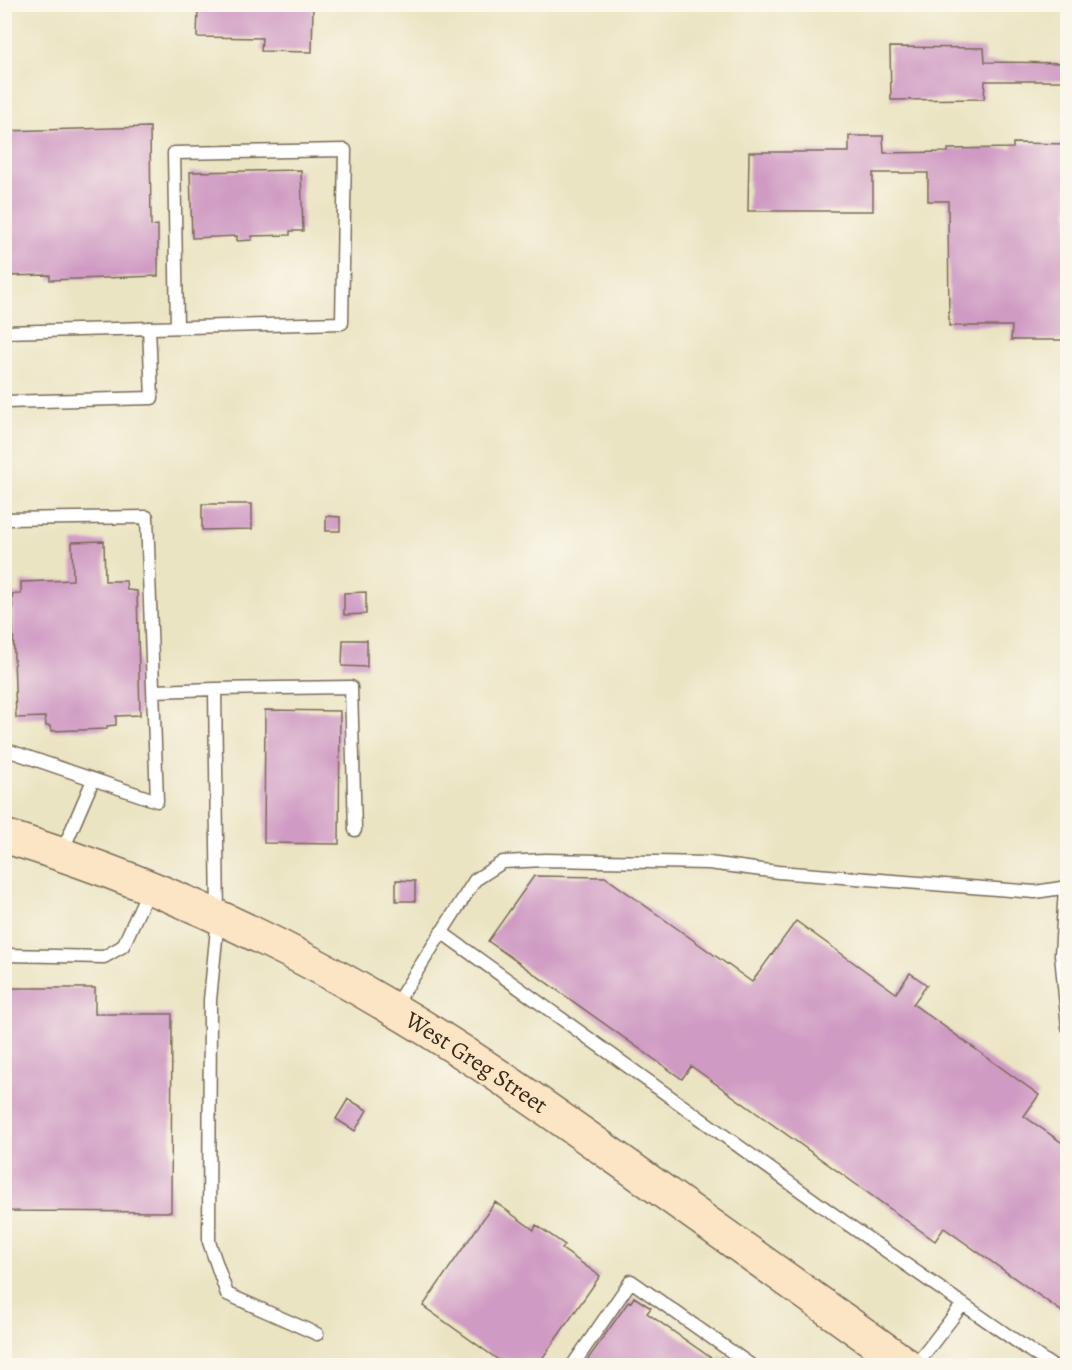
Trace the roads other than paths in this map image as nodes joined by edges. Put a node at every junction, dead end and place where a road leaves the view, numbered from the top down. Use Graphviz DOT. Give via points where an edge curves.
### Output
graph roads {
  1 [pos="177,327"];
  2 [pos="149,328"];
  3 [pos="4,332"];
  4 [pos="4,402"];
  5 [pos="4,519"];
  6 [pos="215,689"];
  7 [pos="154,691"];
  8 [pos="4,749"];
  9 [pos="93,780"];
  10 [pos="355,830"];
  11 [pos="4,836"];
  12 [pos="62,853"];
  13 [pos="150,888"];
  14 [pos="1066,888"];
  15 [pos="218,918"];
  16 [pos="441,932"];
  17 [pos="4,955"];
  18 [pos="393,1008"];
  19 [pos="1068,1027"];
  20 [pos="963,1304"];
  21 [pos="317,1334"];
  22 [pos="572,1365"];
  23 [pos="752,1365"];
  24 [pos="908,1365"];
  25 [pos="915,1365"];
  26 [pos="1052,1365"];
  1 -- 1 [label="lane" via="342,323 345,150 174,153"];
  1 -- 2 [label="lane"];
  2 -- 3 [label="lane"];
  2 -- 4 [label="lane" via="152,398"];
  5 -- 7 [label="lane" via="147,517"];
  6 -- 7 [label="lane"];
  6 -- 10 [label="lane" via="351,687"];
  6 -- 15 [label="lane"];
  7 -- 9 [label="lane" via="157,801"];
  8 -- 9 [label="lane"];
  9 -- 12 [label="lane"];
  11 -- 12 [label="main road, West Greg Street"];
  12 -- 13 [label="main road, West Greg Street"];
  13 -- 15 [label="main road, West Greg Street"];
  13 -- 17 [label="lane" via="123,946 104,957"];
  14 -- 16 [label="lane" via="1035,892 709,863 503,862 475,880"];
  14 -- 19 [label="lane" via="1061,955"];
  15 -- 18 [label="main road, West Greg Street" via="303,958"];
  15 -- 21 [label="lane" via="210,1000 209,1242 227,1294"];
  16 -- 18 [label="lane"];
  16 -- 20 [label="lane"];
  18 -- 24 [label="main road, West Greg Street" via="528,1096"];
  20 -- 25 [label="lane"];
  20 -- 26 [label="lane"];
  22 -- 23 [label="lane" via="631,1281"];
}
